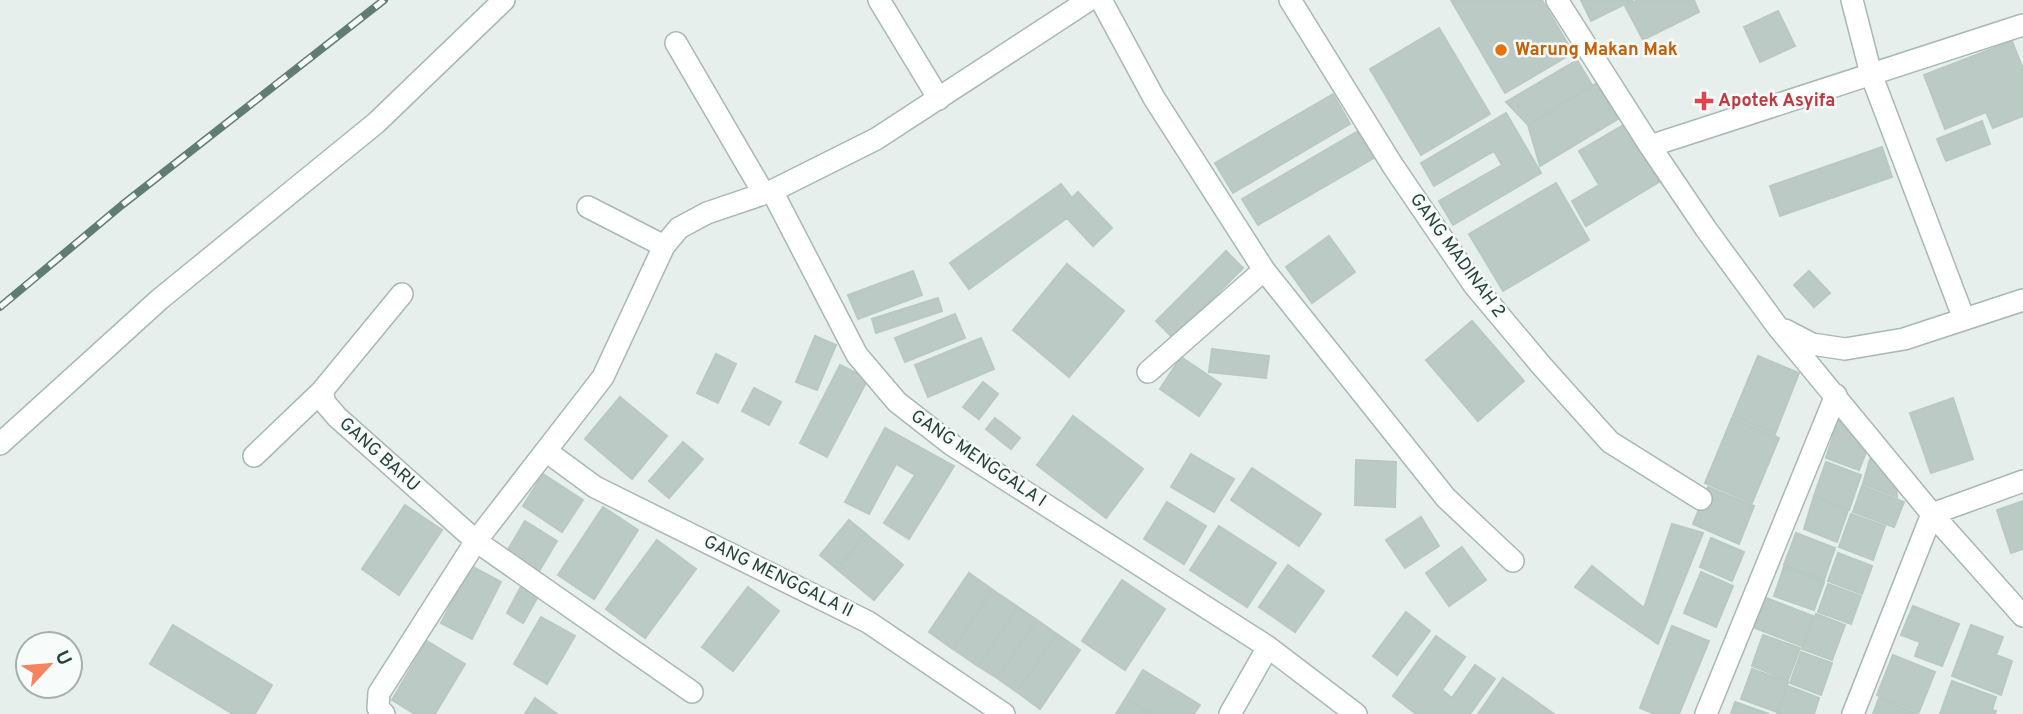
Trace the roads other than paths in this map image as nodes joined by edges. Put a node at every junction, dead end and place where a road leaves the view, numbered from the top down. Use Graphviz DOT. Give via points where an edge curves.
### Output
graph roads {
  1 [pos="504,0"];
  2 [pos="879,0"];
  3 [pos="1089,0"];
  4 [pos="1101,0"];
  5 [pos="1290,0"];
  6 [pos="1557,0"];
  7 [pos="1853,0"];
  8 [pos="2023,25"];
  9 [pos="676,43"];
  10 [pos="1871,74"];
  11 [pos="939,99"];
  12 [pos="1650,146"];
  13 [pos="768,192"];
  14 [pos="588,207"];
  15 [pos="664,246"];
  16 [pos="1264,270"];
  17 [pos="402,294"];
  18 [pos="2023,300"];
  19 [pos="1964,319"];
  20 [pos="1777,326"];
  21 [pos="1148,372"];
  22 [pos="322,391"];
  23 [pos="1836,395"];
  24 [pos="0,444"];
  25 [pos="546,451"];
  26 [pos="254,456"];
  27 [pos="2023,481"];
  28 [pos="1701,499"];
  29 [pos="1932,514"];
  30 [pos="476,541"];
  31 [pos="1513,561"];
  32 [pos="2023,616"];
  33 [pos="1268,647"];
  34 [pos="692,692"];
  35 [pos="384,714"];
  36 [pos="1004,714"];
  37 [pos="1230,714"];
  38 [pos="1356,714"];
  39 [pos="1706,714"];
  40 [pos="1853,714"];
  1 -- 24 [label="street" via="376,123 160,299"];
  2 -- 11 [label="street"];
  3 -- 11 [label="street"];
  4 -- 16 [label="street" via="1154,97"];
  5 -- 28 [label="street, GANG MADINAH 2" via="1393,166 1474,285 1610,442"];
  6 -- 12 [label="street"];
  7 -- 10 [label="street"];
  8 -- 10 [label="street"];
  9 -- 13 [label="street, GANG MENGGALA I"];
  10 -- 12 [label="street"];
  10 -- 19 [label="street"];
  11 -- 13 [label="street" via="876,139"];
  12 -- 20 [label="street"];
  13 -- 15 [label="street" via="707,213 679,228"];
  13 -- 33 [label="street, GANG MENGGALA I" via="857,355 897,402 952,445"];
  14 -- 15 [label="street"];
  15 -- 25 [label="street" via="603,377"];
  16 -- 21 [label="street"];
  16 -- 31 [label="street" via="1446,498"];
  17 -- 22 [label="street"];
  18 -- 19 [label="street"];
  19 -- 20 [label="street" via="1904,339 1845,349 1812,344"];
  20 -- 23 [label="street"];
  22 -- 26 [label="street"];
  22 -- 30 [label="street, GANG BARU" via="337,417"];
  23 -- 29 [label="street"];
  23 -- 39 [label="street"];
  25 -- 30 [label="street"];
  25 -- 36 [label="street, GANG MENGGALA II" via="595,487 868,622"];
  27 -- 29 [label="street"];
  29 -- 32 [label="street"];
  29 -- 40 [label="street"];
  30 -- 34 [label="street, GANG BARU"];
  30 -- 35 [label="street" via="379,693 378,708"];
  33 -- 37 [label="street"];
  33 -- 38 [label="street, GANG MENGGALA I"];
}
